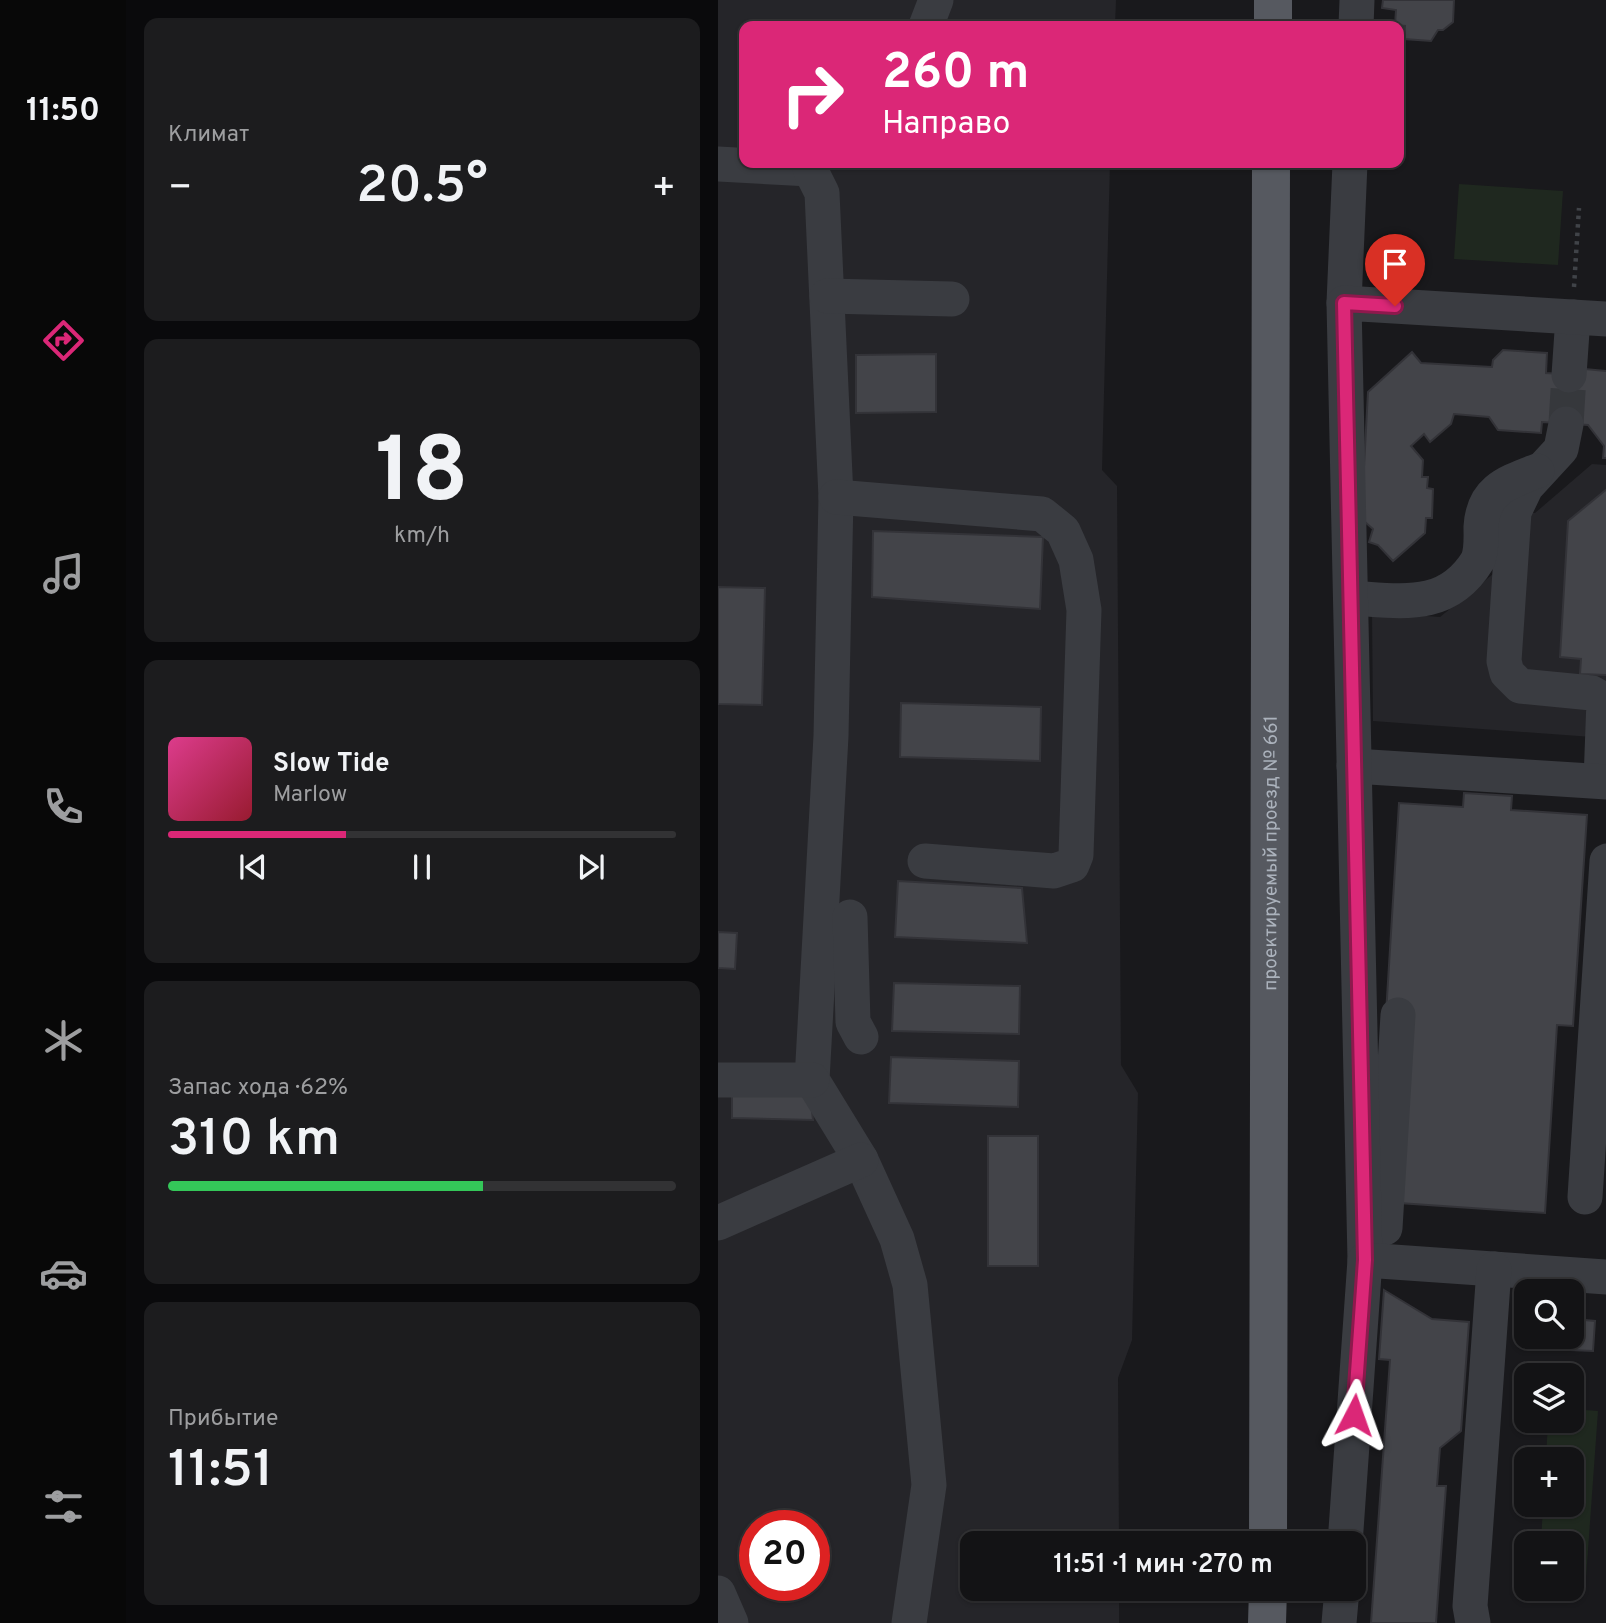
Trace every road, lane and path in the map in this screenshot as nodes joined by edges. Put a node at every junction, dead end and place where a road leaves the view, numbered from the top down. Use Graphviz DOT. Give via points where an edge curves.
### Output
graph roads {
  1 [pos="936,0"];
  2 [pos="1273,0"];
  3 [pos="1357,0"];
  4 [pos="928,21"];
  5 [pos="1273,21"];
  6 [pos="1356,21"];
  7 [pos="718,164"];
  8 [pos="739,164"];
  9 [pos="814,168"];
  10 [pos="1271,168"];
  11 [pos="1350,168"];
  12 [pos="1579,208"];
  13 [pos="827,296"];
  14 [pos="952,299"];
  15 [pos="1344,303"];
  16 [pos="1590,318"];
  17 [pos="1568,374"];
  18 [pos="1566,424"];
  19 [pos="1544,468"];
  20 [pos="836,497"];
  21 [pos="1351,598"];
  22 [pos="1354,766"];
  23 [pos="1604,782"];
  24 [pos="925,860"];
  25 [pos="1606,861"];
  26 [pos="850,917"];
  27 [pos="1398,1015"];
  28 [pos="862,1037"];
  29 [pos="718,1080"];
  30 [pos="812,1080"];
  31 [pos="862,1160"];
  32 [pos="1585,1197"];
  33 [pos="718,1223"];
  34 [pos="1374,1261"];
  35 [pos="1494,1269"];
  36 [pos="1606,1277"];
  37 [pos="1268,1531"];
  38 [pos="1346,1531"];
  39 [pos="718,1593"];
  40 [pos="1268,1601"];
  41 [pos="1341,1601"];
  42 [pos="731,1623"];
  43 [pos="909,1623"];
  44 [pos="1268,1623"];
  45 [pos="1339,1623"];
  46 [pos="1473,1623"];
  1 -- 4 [label="lane"];
  2 -- 5 [label="main road"];
  3 -- 6 [label="lane"];
  7 -- 8 [label="lane"];
  9 -- 13 [label="lane" via="822,193"];
  10 -- 37 [label="main road, проектируемый проезд № 661"];
  11 -- 15 [label="lane"];
  12 -- 16 [label="path"];
  13 -- 14 [label="lane"];
  13 -- 20 [label="lane"];
  15 -- 16 [label="lane"];
  15 -- 21 [label="lane"];
  16 -- 17 [label="lane"];
  18 -- 19 [label="lane" via="1561,449"];
  19 -- 21 [label="lane" via="1492,492 1482,513 1478,560 1443,594 1418,601"];
  19 -- 23 [label="lane" via="1521,493 1514,512 1504,661 1507,673 1520,686 1592,693 1604,701"];
  20 -- 24 [label="lane" via="1042,514 1063,531 1076,561 1084,610 1073,865 1054,871"];
  20 -- 26 [label="lane" via="831,736"];
  21 -- 22 [label="lane"];
  22 -- 23 [label="lane"];
  22 -- 34 [label="lane"];
  25 -- 32 [label="lane"];
  26 -- 28 [label="lane" via="853,1022"];
  26 -- 30 [label="lane"];
  27 -- 34 [label="lane"];
  29 -- 30 [label="lane"];
  30 -- 31 [label="lane"];
  31 -- 33 [label="lane"];
  31 -- 43 [label="lane" via="897,1239 910,1285 929,1485"];
  34 -- 35 [label="lane"];
  34 -- 38 [label="lane"];
  35 -- 36 [label="lane"];
  35 -- 46 [label="lane" via="1470,1606"];
  39 -- 42 [label="lane"];
  40 -- 44 [label="main road"];
  41 -- 45 [label="lane"];
}
